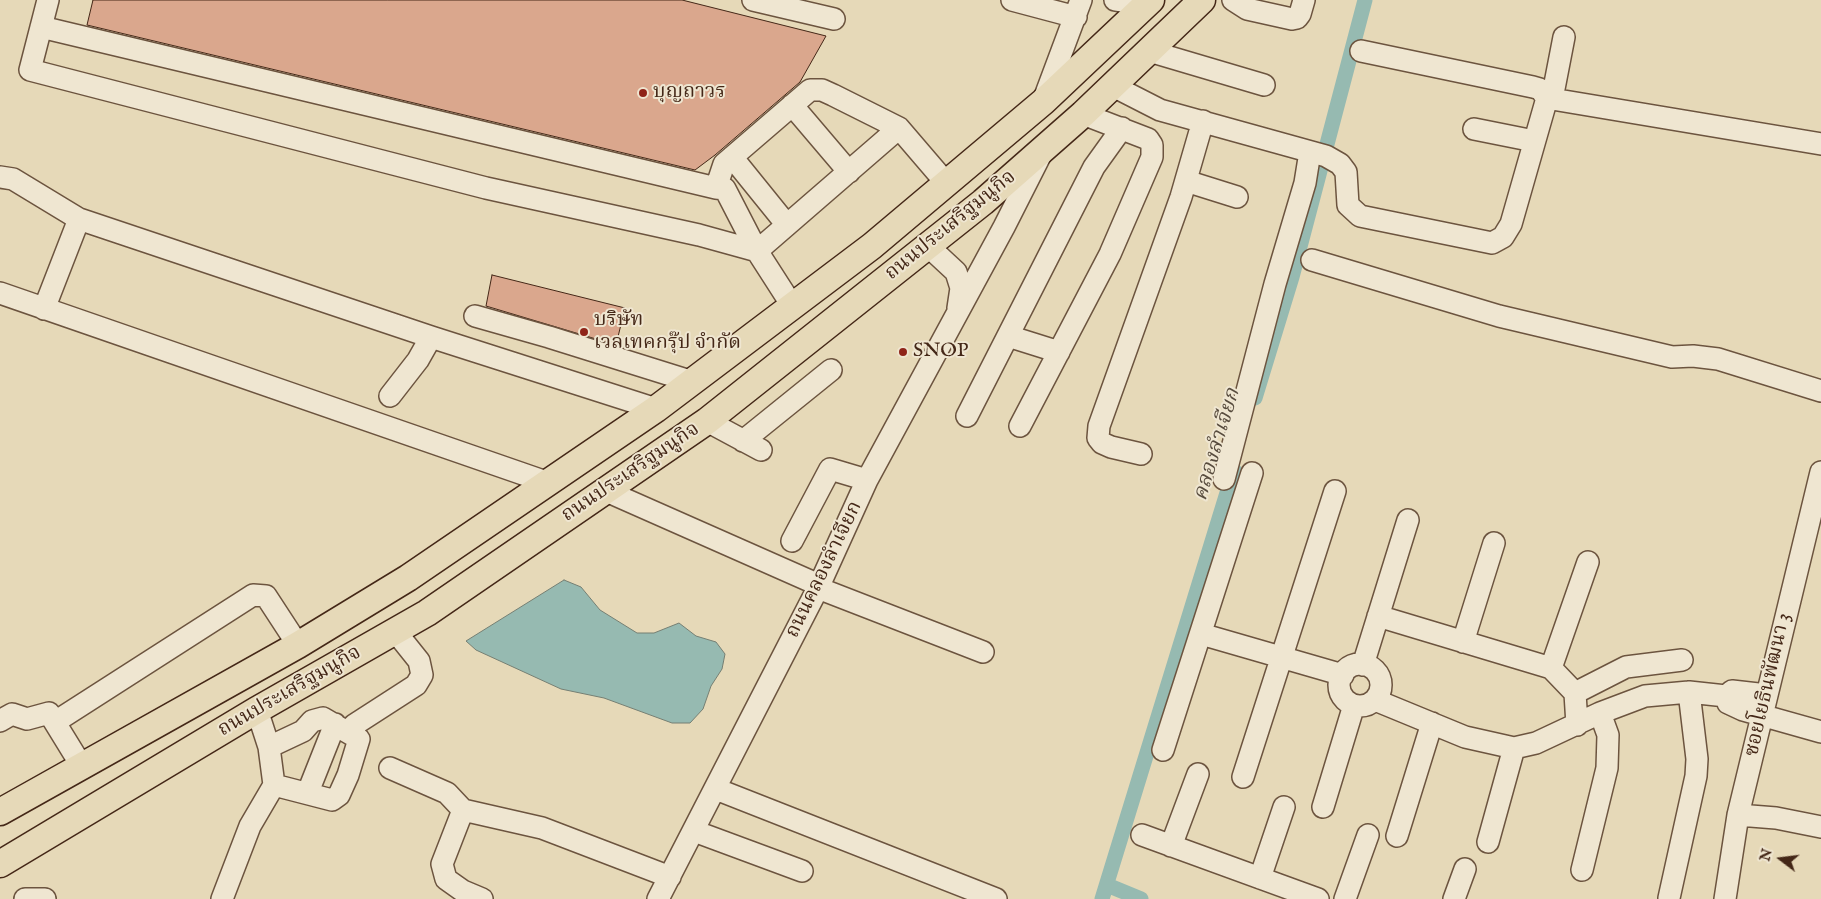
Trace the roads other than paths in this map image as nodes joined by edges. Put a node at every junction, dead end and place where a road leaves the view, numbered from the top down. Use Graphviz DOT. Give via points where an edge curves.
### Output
graph roads {
  1 [pos="48,0"];
  2 [pos="753,0"];
  3 [pos="1012,0"];
  4 [pos="1115,0"];
  5 [pos="1144,0"];
  6 [pos="1151,0"];
  7 [pos="1202,0"];
  8 [pos="1233,0"];
  9 [pos="1304,0"];
  10 [pos="1078,8"];
  11 [pos="834,19"];
  12 [pos="41,27"];
  13 [pos="1564,37"];
  14 [pos="1149,51"];
  15 [pos="1361,51"];
  16 [pos="1264,85"];
  17 [pos="1113,86"];
  18 [pos="1550,99"];
  19 [pos="1043,102"];
  20 [pos="792,105"];
  21 [pos="1083,114"];
  22 [pos="1203,121"];
  23 [pos="899,128"];
  24 [pos="1122,128"];
  25 [pos="1474,130"];
  26 [pos="1534,141"];
  27 [pos="1821,144"];
  28 [pos="1043,150"];
  29 [pos="1317,154"];
  30 [pos="732,156"];
  31 [pos="849,172"];
  32 [pos="0,177"];
  33 [pos="1186,181"];
  34 [pos="947,184"];
  35 [pos="716,188"];
  36 [pos="1236,197"];
  37 [pos="78,219"];
  38 [pos="787,225"];
  39 [pos="928,246"];
  40 [pos="757,251"];
  41 [pos="1312,260"];
  42 [pos="0,293"];
  43 [pos="793,307"];
  44 [pos="44,309"];
  45 [pos="475,316"];
  46 [pos="957,316"];
  47 [pos="1008,336"];
  48 [pos="431,337"];
  49 [pos="1059,352"];
  50 [pos="831,370"];
  51 [pos="693,382"];
  52 [pos="1821,391"];
  53 [pos="390,396"];
  54 [pos="656,409"];
  55 [pos="967,416"];
  56 [pos="707,421"];
  57 [pos="1020,426"];
  58 [pos="1141,454"];
  59 [pos="1821,472"];
  60 [pos="1252,473"];
  61 [pos="1224,479"];
  62 [pos="867,480"];
  63 [pos="549,483"];
  64 [pos="604,490"];
  65 [pos="1335,491"];
  66 [pos="1816,514"];
  67 [pos="1408,520"];
  68 [pos="792,541"];
  69 [pos="1813,542"];
  70 [pos="1494,543"];
  71 [pos="1588,562"];
  72 [pos="818,586"];
  73 [pos="1378,616"];
  74 [pos="395,631"];
  75 [pos="1201,634"];
  76 [pos="1463,642"];
  77 [pos="298,645"];
  78 [pos="983,652"];
  79 [pos="1282,658"];
  80 [pos="1682,660"];
  81 [pos="1363,664"];
  82 [pos="1552,668"];
  83 [pos="1343,675"];
  84 [pos="1689,692"];
  85 [pos="1575,693"];
  86 [pos="1767,695"];
  87 [pos="1726,696"];
  88 [pos="1375,700"];
  89 [pos="1354,705"];
  90 [pos="257,710"];
  91 [pos="1600,714"];
  92 [pos="1762,717"];
  93 [pos="0,721"];
  94 [pos="56,722"];
  95 [pos="1432,723"];
  96 [pos="1577,724"];
  97 [pos="344,725"];
  98 [pos="1821,732"];
  99 [pos="269,747"];
  100 [pos="1514,748"];
  101 [pos="1163,750"];
  102 [pos="81,765"];
  103 [pos="390,768"];
  104 [pos="1198,774"];
  105 [pos="1243,777"];
  106 [pos="274,785"];
  107 [pos="716,789"];
  108 [pos="308,792"];
  109 [pos="1284,807"];
  110 [pos="1323,807"];
  111 [pos="463,810"];
  112 [pos="0,812"];
  113 [pos="1738,815"];
  114 [pos="1821,827"];
  115 [pos="694,831"];
  116 [pos="1368,835"];
  117 [pos="1142,836"];
  118 [pos="1397,836"];
  119 [pos="1488,842"];
  120 [pos="1171,846"];
  121 [pos="0,864"];
  122 [pos="1464,869"];
  123 [pos="802,870"];
  124 [pos="1582,870"];
  125 [pos="670,876"];
  126 [pos="1260,878"];
  127 [pos="1670,898"];
  128 [pos="25,899"];
  129 [pos="44,899"];
  130 [pos="222,899"];
  131 [pos="482,899"];
  132 [pos="658,899"];
  133 [pos="996,899"];
  134 [pos="1318,899"];
  135 [pos="1345,899"];
  136 [pos="1454,899"];
  137 [pos="1725,899"];
  1 -- 12 [label="street"];
  2 -- 11 [label="street"];
  3 -- 10 [label="street"];
  4 -- 5 [label="street" via="1133,3"];
  6 -- 19 [label="main road, ถนนประเสริฐมนูกิจ"];
  7 -- 14 [label="main road, ถนนประเสริฐมนูกิจ"];
  8 -- 9 [label="street" via="1248,9 1292,19 1300,14"];
  10 -- 19 [label="street"];
  12 -- 35 [label="street"];
  12 -- 40 [label="street" via="30,70 486,188"];
  13 -- 18 [label="street"];
  14 -- 16 [label="street"];
  14 -- 17 [label="main road, ถนนประเสริฐมนูกิจ"];
  15 -- 18 [label="street" via="1533,87"];
  17 -- 21 [label="main road, ถนนประเสริฐมนูกิจ"];
  17 -- 22 [label="street" via="1160,110"];
  18 -- 26 [label="street"];
  18 -- 27 [label="street"];
  19 -- 34 [label="main road, ถนนประเสริฐมนูกิจ"];
  20 -- 23 [label="street" via="810,90 822,90"];
  20 -- 30 [label="street"];
  20 -- 31 [label="street"];
  21 -- 24 [label="street"];
  21 -- 28 [label="main road, ถนนประเสริฐมนูกิจ"];
  22 -- 29 [label="street"];
  22 -- 33 [label="street"];
  23 -- 31 [label="street"];
  23 -- 34 [label="street"];
  24 -- 47 [label="street" via="1094,167"];
  24 -- 49 [label="street" via="1148,139 1152,145 1150,164 1110,254"];
  25 -- 26 [label="street"];
  26 -- 29 [label="street" via="1508,228 1498,240 1486,243 1360,216 1348,205 1346,172 1340,164"];
  28 -- 39 [label="main road, ถนนประเสริฐมนูกิจ"];
  28 -- 46 [label="street"];
  29 -- 61 [label="street" via="1273,293"];
  30 -- 35 [label="street" via="724,164"];
  30 -- 38 [label="street"];
  31 -- 38 [label="street"];
  32 -- 37 [label="street" via="13,179"];
  33 -- 36 [label="street"];
  33 -- 58 [label="street" via="1099,426 1098,438 1102,443"];
  34 -- 43 [label="main road, ถนนประเสริฐมนูกิจ"];
  35 -- 40 [label="street" via="725,189"];
  37 -- 44 [label="street"];
  37 -- 48 [label="street"];
  38 -- 40 [label="street"];
  39 -- 46 [label="street, ถนนคลองลำเจียก" via="956,272 960,288"];
  39 -- 56 [label="main road, ถนนประเสริฐมนูกิจ"];
  40 -- 43 [label="street"];
  41 -- 52 [label="street" via="1499,316 1672,357 1718,359"];
  42 -- 44 [label="street"];
  43 -- 51 [label="main road, ถนนประเสริฐมนูกิจ"];
  44 -- 63 [label="street"];
  45 -- 51 [label="street"];
  46 -- 62 [label="street, ถนนคลองลำเจียก"];
  47 -- 49 [label="street"];
  47 -- 55 [label="street"];
  48 -- 53 [label="street"];
  48 -- 54 [label="street"];
  49 -- 57 [label="street"];
  50 -- 56 [label="street" via="752,445"];
  51 -- 54 [label="main road, ถนนประเสริฐมนูกิจ"];
  54 -- 63 [label="main road, ถนนประเสริฐมนูกิจ"];
  56 -- 64 [label="main road, ถนนประเสริฐมนูกิจ"];
  59 -- 66 [label="street, ซอยโยธินพัฒนา 3"];
  60 -- 75 [label="street"];
  62 -- 68 [label="street" via="830,469"];
  62 -- 72 [label="street, ถนนคลองลำเจียก"];
  63 -- 77 [label="main road, ถนนประเสริฐมนูกิจ" via="408,578"];
  64 -- 72 [label="street"];
  64 -- 74 [label="main road, ถนนประเสริฐมนูกิจ" via="427,613"];
  65 -- 79 [label="street"];
  66 -- 69 [label="street, ซอยโยธินพัฒนา 3"];
  67 -- 73 [label="street"];
  69 -- 86 [label="street, ซอยโยธินพัฒนา 3"];
  70 -- 76 [label="street"];
  71 -- 82 [label="street"];
  72 -- 78 [label="street"];
  72 -- 107 [label="street, ถนนคลองลำเจียก"];
  73 -- 76 [label="street"];
  73 -- 81 [label="street"];
  74 -- 90 [label="main road, ถนนประเสริฐมนูกิจ"];
  74 -- 97 [label="street" via="419,661 422,675 416,685"];
  75 -- 79 [label="street"];
  75 -- 101 [label="street"];
  76 -- 82 [label="street"];
  77 -- 94 [label="street" via="266,596 253,595"];
  77 -- 102 [label="main road, ถนนประเสริฐมนูกิจ"];
  79 -- 83 [label="street"];
  79 -- 105 [label="street"];
  80 -- 85 [label="street" via="1626,668"];
  81 -- 83 [label="street" via="1351,666"];
  81 -- 88 [label="street" via="1379,675 1381,688"];
  82 -- 85 [label="street"];
  83 -- 89 [label="street" via="1341,692"];
  84 -- 87 [label="street"];
  84 -- 91 [label="street" via="1645,696"];
  84 -- 127 [label="street" via="1696,776"];
  85 -- 96 [label="street"];
  86 -- 87 [label="street" via="1732,691"];
  86 -- 92 [label="street, ซอยโยธินพัฒนา 3"];
  87 -- 92 [label="street" via="1728,703"];
  88 -- 89 [label="street" via="1365,706"];
  88 -- 95 [label="street"];
  89 -- 110 [label="street"];
  90 -- 99 [label="street"];
  90 -- 121 [label="main road, ถนนประเสริฐมนูกิจ"];
  91 -- 96 [label="street"];
  91 -- 124 [label="street" via="1608,735 1607,768"];
  92 -- 98 [label="street"];
  92 -- 113 [label="street, ซอยโยธินพัฒนา 3"];
  93 -- 94 [label="street" via="12,714 27,719 49,713"];
  94 -- 102 [label="street"];
  95 -- 100 [label="street" via="1465,737"];
  95 -- 118 [label="street"];
  96 -- 100 [label="street" via="1536,743"];
  97 -- 99 [label="street" via="322,718"];
  97 -- 108 [label="street"];
  97 -- 108 [label="street" via="359,739 339,795 332,800"];
  99 -- 106 [label="street"];
  100 -- 119 [label="street"];
  102 -- 112 [label="main road, ถนนประเสริฐมนูกิจ"];
  103 -- 111 [label="street" via="447,792"];
  104 -- 120 [label="street"];
  106 -- 108 [label="street"];
  106 -- 130 [label="street" via="250,826"];
  107 -- 115 [label="street, ถนนคลองลำเจียก"];
  107 -- 133 [label="street"];
  109 -- 126 [label="street"];
  111 -- 125 [label="street" via="542,828"];
  111 -- 131 [label="street" via="442,864 446,879"];
  113 -- 114 [label="street"];
  113 -- 137 [label="street, ซอยโยธินพัฒนา 3"];
  115 -- 123 [label="street"];
  115 -- 125 [label="street, ถนนคลองลำเจียก"];
  116 -- 135 [label="street"];
  117 -- 120 [label="street"];
  120 -- 126 [label="street"];
  122 -- 136 [label="street"];
  125 -- 132 [label="street, ถนนคลองลำเจียก"];
  126 -- 134 [label="street"];
  128 -- 129 [label="street"];
}
